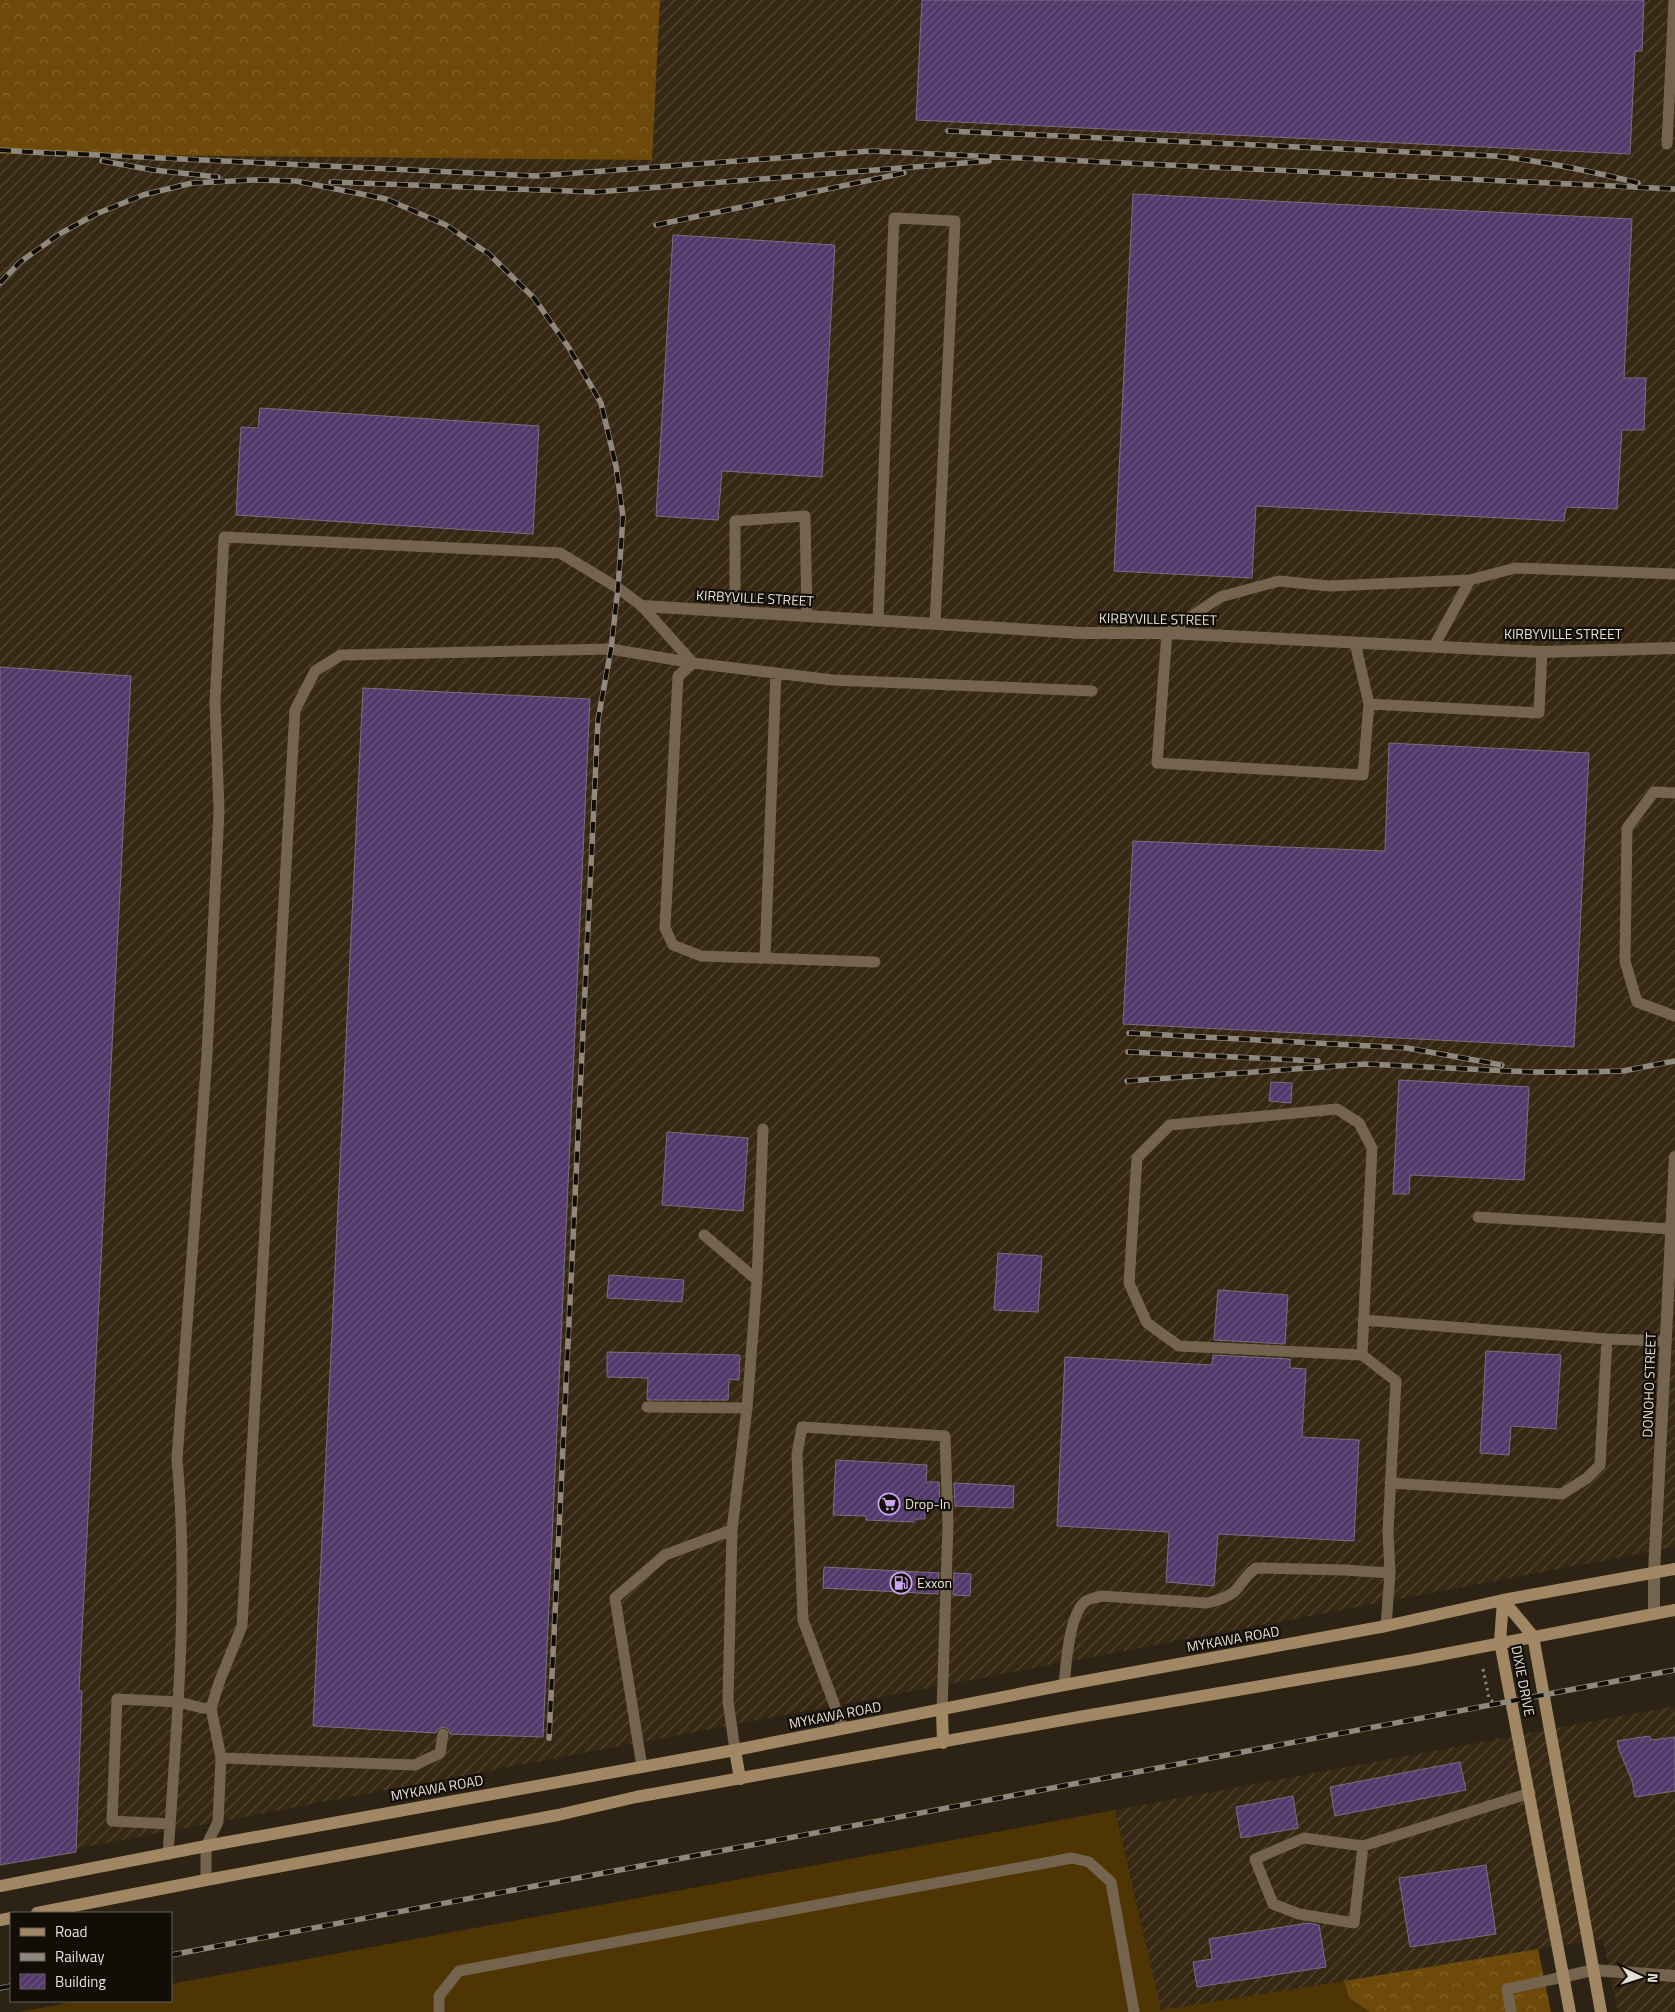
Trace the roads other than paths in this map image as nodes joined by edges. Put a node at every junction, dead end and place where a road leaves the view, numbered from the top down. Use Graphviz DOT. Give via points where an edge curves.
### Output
graph roads {
  1 [pos="1674,0"];
  2 [pos="1673,50"];
  3 [pos="1667,144"];
  4 [pos="1675,574"];
  5 [pos="1470,580"];
  6 [pos="642,606"];
  7 [pos="735,612"];
  8 [pos="807,616"];
  9 [pos="878,621"];
  10 [pos="935,624"];
  11 [pos="1167,633"];
  12 [pos="1355,642"];
  13 [pos="1434,646"];
  14 [pos="1675,648"];
  15 [pos="1542,652"];
  16 [pos="693,662"];
  17 [pos="776,673"];
  18 [pos="1092,691"];
  19 [pos="1368,704"];
  20 [pos="1675,793"];
  21 [pos="765,958"];
  22 [pos="875,962"];
  23 [pos="1675,1016"];
  24 [pos="762,1129"];
  25 [pos="1675,1157"];
  26 [pos="1478,1217"];
  27 [pos="1671,1230"];
  28 [pos="704,1235"];
  29 [pos="757,1280"];
  30 [pos="1363,1320"];
  31 [pos="1607,1339"];
  32 [pos="1665,1341"];
  33 [pos="1362,1355"];
  34 [pos="647,1407"];
  35 [pos="747,1408"];
  36 [pos="1390,1483"];
  37 [pos="732,1530"];
  38 [pos="1675,1569"];
  39 [pos="1654,1572"];
  40 [pos="1390,1573"];
  41 [pos="1503,1600"];
  42 [pos="1675,1610"];
  43 [pos="1654,1614"];
  44 [pos="1386,1626"];
  45 [pos="1533,1636"];
  46 [pos="1500,1642"];
  47 [pos="1064,1685"];
  48 [pos="179,1702"];
  49 [pos="211,1708"];
  50 [pos="942,1710"];
  51 [pos="843,1728"];
  52 [pos="443,1734"];
  53 [pos="943,1742"];
  54 [pos="735,1750"];
  55 [pos="221,1758"];
  56 [pos="642,1766"];
  57 [pos="740,1779"];
  58 [pos="1530,1793"];
  59 [pos="170,1824"];
  60 [pos="206,1846"];
  61 [pos="1363,1846"];
  62 [pos="168,1854"];
  63 [pos="206,1880"];
  64 [pos="0,1886"];
  65 [pos="42,1912"];
  66 [pos="1593,1970"];
  67 [pos="1675,1976"];
  68 [pos="1563,1977"];
  69 [pos="439,2012"];
  70 [pos="1134,2012"];
  71 [pos="1511,2012"];
  72 [pos="1570,2012"];
  73 [pos="1601,2012"];
  1 -- 2 [label="lane"];
  2 -- 3 [label="lane"];
  4 -- 5 [label="lane" via="1515,568"];
  5 -- 11 [label="lane" via="1329,586 1279,581 1220,597"];
  5 -- 13 [label="lane"];
  6 -- 7 [label="street, KIRBYVILLE STREET"];
  6 -- 16 [label="lane"];
  6 -- 48 [label="lane" via="560,553 224,537 215,702 219,811 207,1056 177,1459 182,1511"];
  7 -- 8 [label="street, KIRBYVILLE STREET"];
  7 -- 8 [label="lane" via="735,521 805,516"];
  8 -- 9 [label="street, KIRBYVILLE STREET"];
  9 -- 10 [label="street, KIRBYVILLE STREET"];
  9 -- 10 [label="lane" via="894,218 955,221"];
  10 -- 11 [label="street, KIRBYVILLE STREET" via="1082,633"];
  11 -- 12 [label="street, KIRBYVILLE STREET"];
  11 -- 19 [label="lane" via="1157,763 1363,775"];
  12 -- 13 [label="street, KIRBYVILLE STREET"];
  12 -- 19 [label="lane"];
  13 -- 15 [label="street, KIRBYVILLE STREET"];
  14 -- 15 [label="street, KIRBYVILLE STREET"];
  15 -- 19 [label="lane" via="1539,712"];
  16 -- 17 [label="lane"];
  16 -- 21 [label="lane" via="678,676 665,928 673,945 701,956"];
  16 -- 49 [label="lane" via="610,649 341,655 316,671 294,710 242,1626"];
  17 -- 18 [label="lane" via="833,680"];
  17 -- 21 [label="lane"];
  20 -- 23 [label="lane" via="1654,792 1628,828 1624,961 1637,1002"];
  21 -- 22 [label="lane"];
  24 -- 29 [label="lane"];
  25 -- 27 [label="street, DONOHO STREET"];
  26 -- 27 [label="lane"];
  27 -- 32 [label="street, DONOHO STREET"];
  28 -- 29 [label="lane"];
  29 -- 35 [label="lane"];
  30 -- 31 [label="lane"];
  30 -- 33 [label="lane"];
  30 -- 33 [label="lane" via="1372,1148 1359,1123 1337,1109 1170,1125 1137,1158 1129,1283 1147,1323 1179,1346"];
  31 -- 32 [label="lane"];
  31 -- 36 [label="lane" via="1600,1465 1587,1478 1562,1494"];
  32 -- 39 [label="street, DONOHO STREET"];
  33 -- 36 [label="lane" via="1396,1381"];
  34 -- 35 [label="lane"];
  35 -- 37 [label="lane"];
  36 -- 40 [label="lane"];
  37 -- 54 [label="lane" via="728,1701"];
  37 -- 56 [label="lane" via="665,1555 615,1598"];
  38 -- 39 [label="main road, MYKAWA ROAD"];
  39 -- 41 [label="main road, MYKAWA ROAD"];
  39 -- 43 [label="street, DONOHO STREET"];
  40 -- 44 [label="lane"];
  40 -- 47 [label="lane" via="1256,1568 1245,1576 1234,1592 1207,1603 1101,1596 1086,1601 1077,1613"];
  41 -- 44 [label="main road, MYKAWA ROAD"];
  41 -- 45 [label="main road, DIXIE DRIVE"];
  41 -- 46 [label="main road, DIXIE DRIVE"];
  42 -- 43 [label="main road"];
  43 -- 45 [label="main road"];
  44 -- 47 [label="main road, MYKAWA ROAD"];
  45 -- 46 [label="main road"];
  45 -- 66 [label="main road, DIXIE DRIVE"];
  46 -- 53 [label="main road"];
  46 -- 58 [label="main road, DIXIE DRIVE"];
  47 -- 50 [label="main road, MYKAWA ROAD"];
  48 -- 49 [label="lane"];
  48 -- 59 [label="lane"];
  48 -- 59 [label="lane" via="117,1699 112,1821"];
  49 -- 55 [label="lane"];
  50 -- 51 [label="main road, MYKAWA ROAD"];
  50 -- 51 [label="lane" via="948,1524 944,1436 802,1426 797,1454 803,1620"];
  50 -- 53 [label="main road"];
  51 -- 54 [label="main road, MYKAWA ROAD"];
  52 -- 55 [label="lane" via="440,1753 415,1765"];
  53 -- 57 [label="main road"];
  54 -- 56 [label="main road, MYKAWA ROAD"];
  54 -- 57 [label="main road"];
  55 -- 60 [label="lane" via="218,1822"];
  56 -- 60 [label="main road, MYKAWA ROAD"];
  57 -- 63 [label="main road"];
  58 -- 61 [label="lane"];
  58 -- 68 [label="main road, DIXIE DRIVE"];
  59 -- 62 [label="lane"];
  60 -- 62 [label="main road, MYKAWA ROAD"];
  60 -- 63 [label="lane"];
  61 -- 61 [label="lane" via="1304,1838 1255,1859 1272,1904 1299,1914 1354,1923"];
  62 -- 64 [label="main road, MYKAWA ROAD"];
  63 -- 65 [label="main road"];
  66 -- 67 [label="street"];
  66 -- 68 [label="street"];
  66 -- 73 [label="main road, DIXIE DRIVE"];
  68 -- 71 [label="lane" via="1507,1989"];
  68 -- 72 [label="main road, DIXIE DRIVE"];
  69 -- 70 [label="lane" via="440,1996 459,1971 1072,1858 1089,1862 1111,1882"];
}
